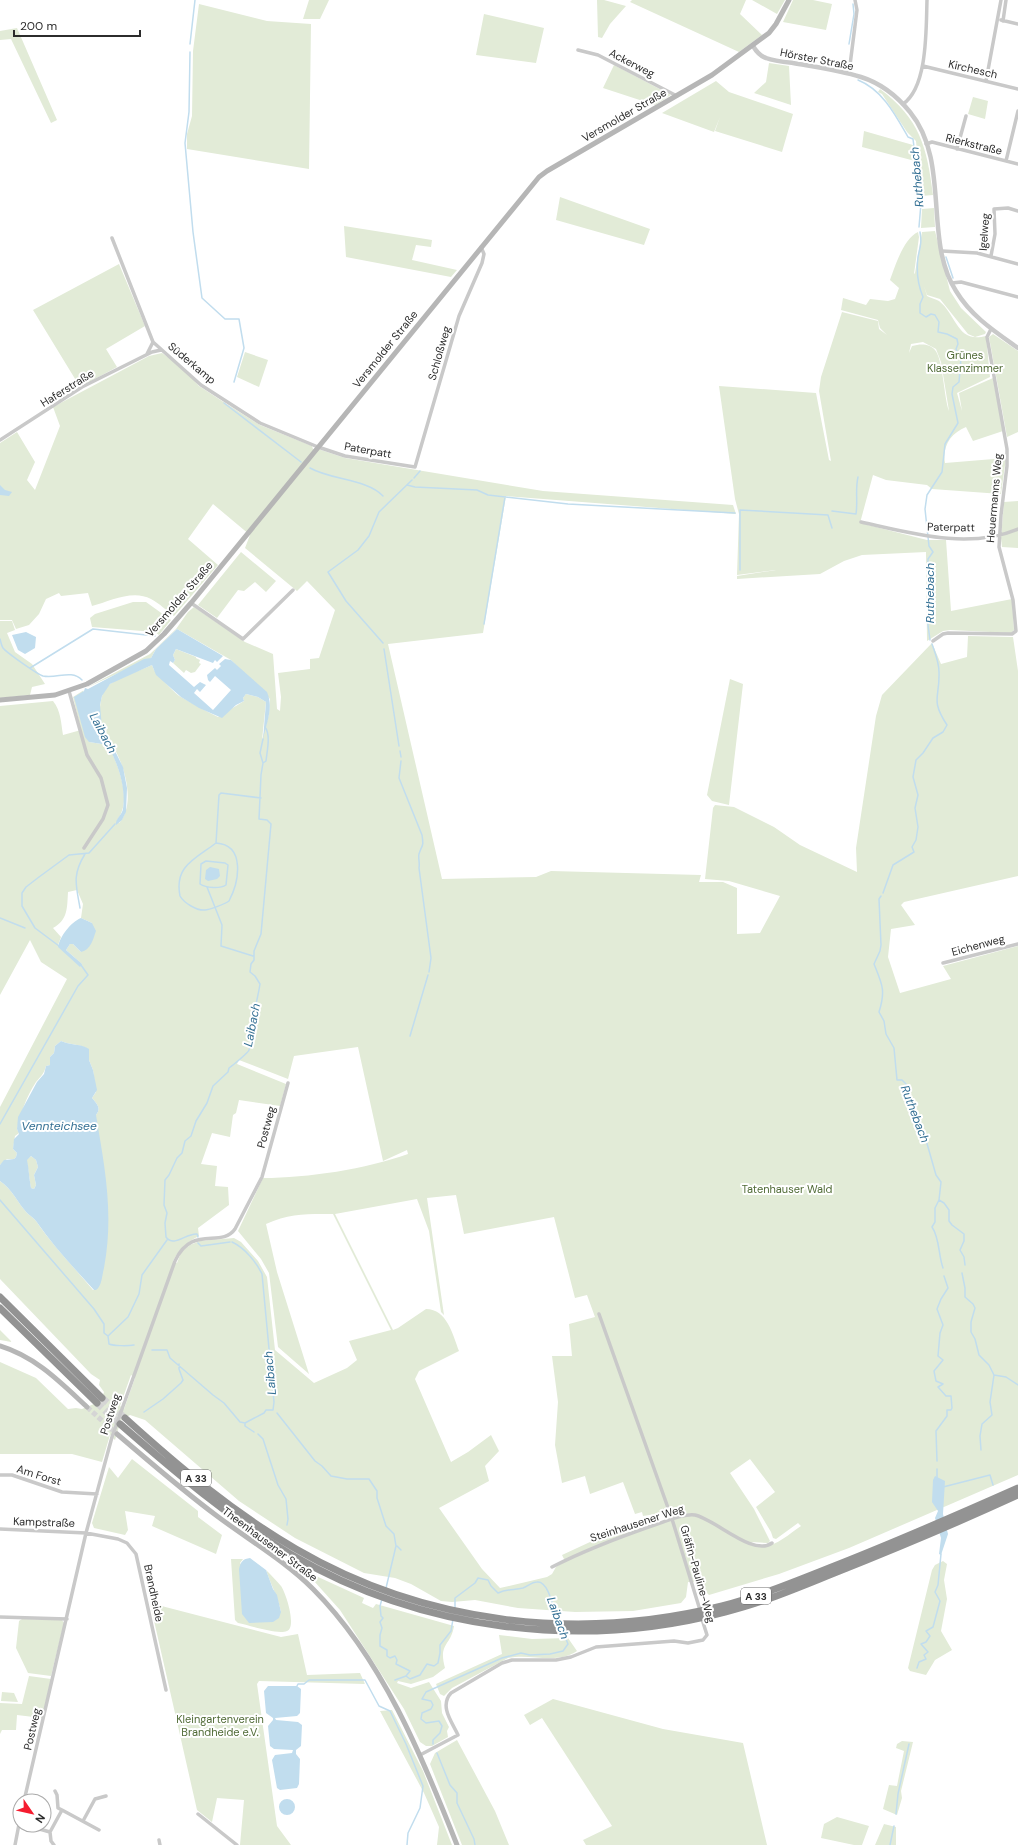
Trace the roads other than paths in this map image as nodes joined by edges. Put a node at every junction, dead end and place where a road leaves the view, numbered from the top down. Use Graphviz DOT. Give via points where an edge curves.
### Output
graph roads {
  1 [pos="789,0"];
  2 [pos="855,0"];
  3 [pos="927,0"];
  4 [pos="1001,0"];
  5 [pos="1006,0"];
  6 [pos="998,20"];
  7 [pos="1003,21"];
  8 [pos="1018,24"];
  9 [pos="753,46"];
  10 [pos="578,50"];
  11 [pos="923,66"];
  12 [pos="849,73"];
  13 [pos="986,81"];
  14 [pos="1018,89"];
  15 [pos="677,96"];
  16 [pos="903,104"];
  17 [pos="1018,111"];
  18 [pos="966,116"];
  19 [pos="926,144"];
  20 [pos="957,149"];
  21 [pos="1006,161"];
  22 [pos="1018,164"];
  23 [pos="1018,211"];
  24 [pos="112,238"];
  25 [pos="480,247"];
  26 [pos="942,251"];
  27 [pos="991,256"];
  28 [pos="1018,264"];
  29 [pos="952,284"];
  30 [pos="1018,297"];
  31 [pos="991,329"];
  32 [pos="154,342"];
  33 [pos="1018,348"];
  34 [pos="162,350"];
  35 [pos="146,355"];
  36 [pos="0,440"];
  37 [pos="318,447"];
  38 [pos="416,467"];
  39 [pos="861,522"];
  40 [pos="1018,529"];
  41 [pos="999,535"];
  42 [pos="293,590"];
  43 [pos="191,603"];
  44 [pos="933,641"];
  45 [pos="69,691"];
  46 [pos="0,700"];
  47 [pos="84,848"];
  48 [pos="1018,944"];
  49 [pos="943,963"];
  50 [pos="288,1083"];
  51 [pos="0,1297"];
  52 [pos="0,1308"];
  53 [pos="599,1314"];
  54 [pos="0,1346"];
  55 [pos="87,1407"];
  56 [pos="122,1421"];
  57 [pos="114,1436"];
  58 [pos="0,1475"];
  59 [pos="1018,1488"];
  60 [pos="97,1494"];
  61 [pos="1018,1495"];
  62 [pos="672,1519"];
  63 [pos="947,1523"];
  64 [pos="937,1528"];
  65 [pos="0,1529"];
  66 [pos="86,1533"];
  67 [pos="772,1543"];
  68 [pos="552,1567"];
  69 [pos="460,1616"];
  70 [pos="0,1617"];
  71 [pos="66,1619"];
  72 [pos="166,1690"];
  73 [pos="420,1755"];
  74 [pos="55,1791"];
  75 [pos="26,1793"];
  76 [pos="106,1796"];
  77 [pos="62,1810"];
  78 [pos="198,1814"];
  79 [pos="83,1821"];
  80 [pos="52,1828"];
  81 [pos="99,1830"];
  82 [pos="18,1833"];
  83 [pos="50,1833"];
  84 [pos="159,1840"];
  85 [pos="15,1845"];
  86 [pos="54,1845"];
  87 [pos="160,1845"];
  88 [pos="237,1845"];
  89 [pos="457,1845"];
  1 -- 9 [label="main road, Versmolder Straße" via="769,33"];
  2 -- 12 [label="street" via="857,10"];
  3 -- 11 [label="street"];
  4 -- 6 [label="street"];
  5 -- 7 [label="street"];
  6 -- 7 [label="street"];
  6 -- 13 [label="street"];
  7 -- 8 [label="street"];
  9 -- 12 [label="street, Hörster Straße" via="770,60"];
  9 -- 15 [label="main road, Versmolder Straße"];
  10 -- 15 [label="street, Ackerweg" via="598,55"];
  11 -- 13 [label="street, Kirchesch"];
  11 -- 16 [label="street" via="911,96"];
  12 -- 16 [label="street, Hörster Straße" via="881,86"];
  13 -- 14 [label="street, Kirchesch"];
  15 -- 25 [label="main road, Versmolder Straße" via="547,171 531,185"];
  16 -- 19 [label="street, Hörster Straße" via="917,123"];
  17 -- 21 [label="street"];
  18 -- 20 [label="street"];
  19 -- 20 [label="street, Rierkstraße" via="932,142"];
  19 -- 26 [label="street, Hörster Straße" via="936,187"];
  20 -- 21 [label="street, Rierkstraße"];
  21 -- 22 [label="street, Rierkstraße"];
  23 -- 27 [label="street, Igelweg" via="1008,208 994,209 994,245"];
  24 -- 32 [label="street, Süderkamp"];
  25 -- 37 [label="main road, Versmolder Straße"];
  25 -- 38 [label="street, Schloßweg" via="484,254 482,263 459,316"];
  26 -- 27 [label="street" via="969,251"];
  26 -- 29 [label="street, Hörster Straße"];
  27 -- 28 [label="street"];
  29 -- 30 [label="street" via="961,282"];
  29 -- 31 [label="street, Hörster Straße" via="965,304"];
  31 -- 33 [label="street, Hörster Straße"];
  31 -- 41 [label="street, Heuermanns Weg" via="987,337 1008,458"];
  32 -- 34 [label="street, Süderkamp"];
  32 -- 35 [label="street"];
  34 -- 35 [label="street, Haferstraße"];
  34 -- 37 [label="street, Süderkamp" via="184,367 201,385 235,408 260,423"];
  35 -- 36 [label="street, Haferstraße" via="82,387"];
  37 -- 38 [label="street, Paterpatt" via="345,456"];
  37 -- 43 [label="main road, Versmolder Straße"];
  39 -- 41 [label="street, Paterpatt" via="931,538"];
  40 -- 41 [label="street, Paterpatt"];
  41 -- 44 [label="street, Heuermanns Weg" via="1000,556 1013,600 1015,633 948,633"];
  42 -- 43 [label="street" via="243,639"];
  43 -- 45 [label="main road, Versmolder Straße" via="146,651"];
  45 -- 46 [label="main road, Versmolder Straße" via="42,697"];
  45 -- 47 [label="street" via="87,755 101,778 108,805 103,819"];
  48 -- 49 [label="street, Eichenweg"];
  50 -- 57 [label="street, Postweg" via="262,1177 233,1233 222,1238 200,1239 179,1251 122,1407"];
  51 -- 52 [label="highway" via="100,1400"];
  53 -- 62 [label="street, Gräfin-Pauline-Weg"];
  54 -- 55 [label="main road" via="34,1361 51,1373"];
  56 -- 69 [label="highway, A 33" via="270,1533 321,1563 377,1591"];
  57 -- 60 [label="street, Postweg"];
  57 -- 73 [label="main road, Theenhausener Straße" via="206,1508 293,1571 328,1605 351,1634 381,1680"];
  58 -- 60 [label="street, Am Forst" via="12,1475 62,1492"];
  59 -- 63 [label="highway, A 33"];
  60 -- 66 [label="street, Postweg"];
  61 -- 63 [label="highway, A 33"];
  62 -- 67 [label="street, Steinhausener Weg" via="694,1514 748,1543 768,1546"];
  62 -- 68 [label="street, Steinhausener Weg" via="583,1551"];
  62 -- 73 [label="street, Gräfin-Pauline-Weg" via="707,1635 704,1640 596,1647 563,1659 516,1659 502,1663 450,1693 445,1707 458,1735"];
  63 -- 64 [label="highway, A 33"];
  64 -- 69 [label="highway, A 33" via="791,1583 687,1614 638,1622 561,1624"];
  64 -- 69 [label="highway, A 33" via="795,1589 726,1612 654,1627 568,1632 491,1625"];
  65 -- 66 [label="street, Kampstraße"];
  66 -- 71 [label="street, Postweg"];
  66 -- 72 [label="street, Brandheide" via="118,1539 127,1543 136,1554"];
  70 -- 71 [label="street"];
  71 -- 75 [label="street, Postweg"];
  73 -- 89 [label="main road, Theenhausener Straße"];
  74 -- 77 [label="street" via="58,1808"];
  76 -- 79 [label="street" via="94,1799"];
  77 -- 79 [label="street"];
  77 -- 80 [label="street"];
  78 -- 88 [label="street"];
  79 -- 81 [label="street"];
  82 -- 85 [label="street"];
  83 -- 86 [label="street"];
  84 -- 87 [label="street"];
}
